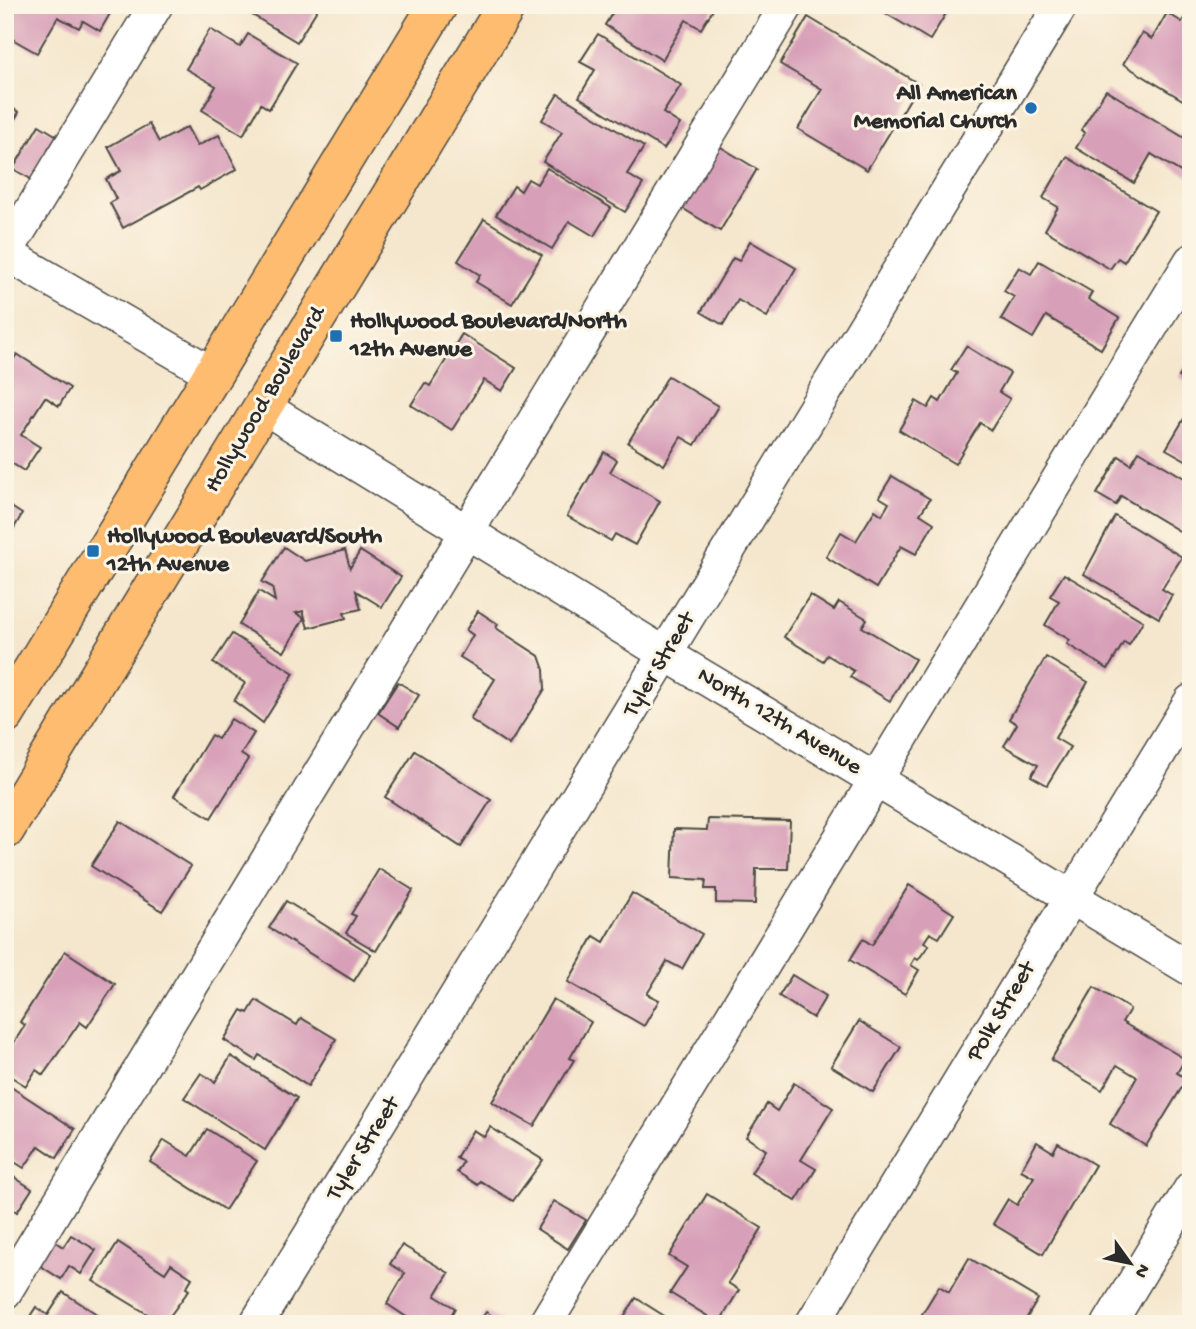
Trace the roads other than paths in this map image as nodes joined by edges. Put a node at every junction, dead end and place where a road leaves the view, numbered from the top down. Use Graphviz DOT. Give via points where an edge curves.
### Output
graph roads {
  1 [pos="156,5"];
  2 [pos="438,5"];
  3 [pos="507,5"];
  4 [pos="787,5"];
  5 [pos="1061,5"];
  6 [pos="5,253"];
  7 [pos="1191,261"];
  8 [pos="213,374"];
  9 [pos="262,406"];
  10 [pos="467,532"];
  11 [pos="667,655"];
  12 [pos="1191,701"];
  13 [pos="5,715"];
  14 [pos="876,779"];
  15 [pos="5,830"];
  16 [pos="1072,896"];
  17 [pos="1191,969"];
  18 [pos="1191,1188"];
  19 [pos="5,1292"];
  20 [pos="256,1324"];
  21 [pos="545,1324"];
  22 [pos="811,1324"];
  23 [pos="1109,1324"];
  1 -- 6 [label="street"];
  2 -- 8 [label="main road"];
  3 -- 9 [label="main road, Hollywood Boulevard"];
  4 -- 10 [label="street"];
  5 -- 11 [label="street, Tyler Street"];
  6 -- 8 [label="street"];
  7 -- 14 [label="street"];
  8 -- 13 [label="main road"];
  9 -- 10 [label="street, North 12th Avenue"];
  9 -- 15 [label="main road, Hollywood Boulevard"];
  10 -- 11 [label="street, North 12th Avenue"];
  10 -- 19 [label="street"];
  11 -- 14 [label="street, North 12th Avenue"];
  11 -- 20 [label="street, Tyler Street"];
  12 -- 16 [label="street, Polk Street"];
  14 -- 16 [label="street, North 12th Avenue"];
  14 -- 21 [label="street"];
  16 -- 17 [label="street, North 12th Avenue"];
  16 -- 22 [label="street, Polk Street"];
  18 -- 23 [label="street"];
}
